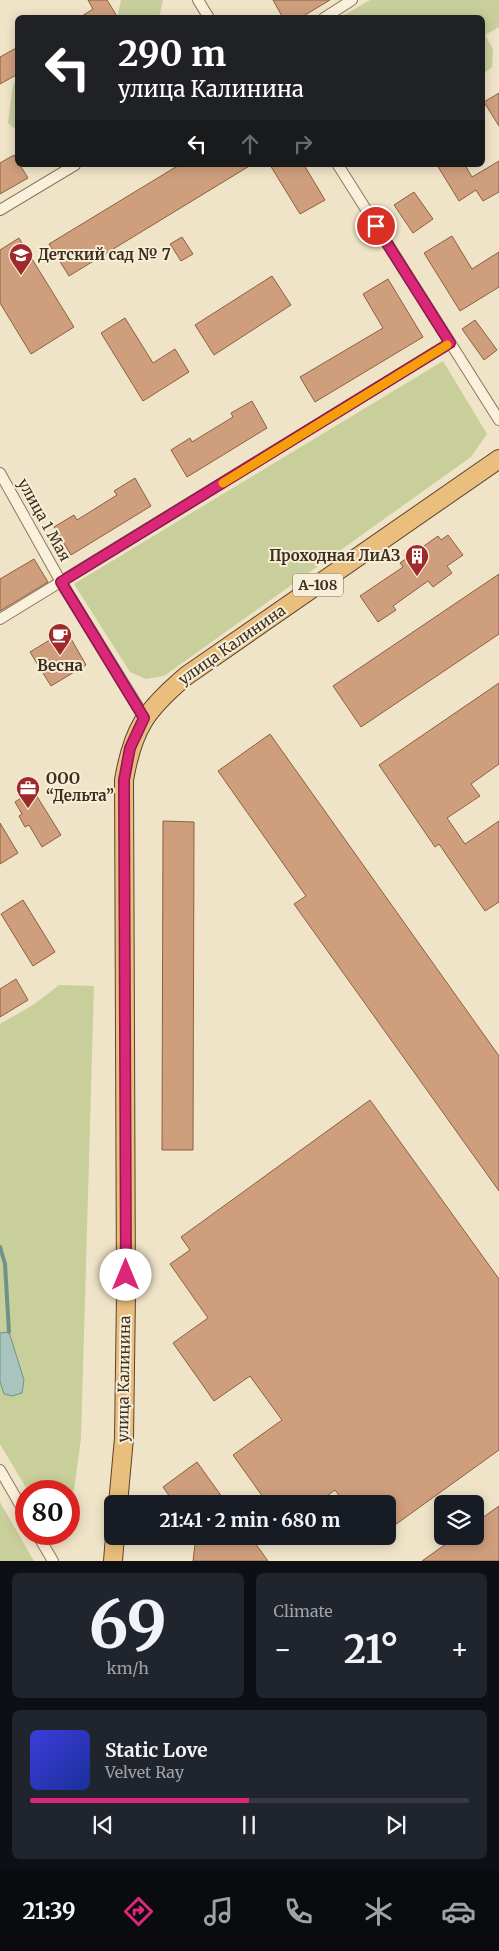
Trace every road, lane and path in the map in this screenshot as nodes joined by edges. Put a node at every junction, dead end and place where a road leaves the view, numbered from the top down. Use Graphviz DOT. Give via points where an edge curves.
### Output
graph roads {
  1 [pos="198,0"];
  2 [pos="352,0"];
  3 [pos="207,15"];
  4 [pos="329,15"];
  5 [pos="72,167"];
  6 [pos="339,167"];
  7 [pos="0,210"];
  8 [pos="450,343"];
  9 [pos="499,420"];
  10 [pos="499,459"];
  11 [pos="0,473"];
  12 [pos="61,582"];
  13 [pos="0,619"];
  14 [pos="144,718"];
  15 [pos="0,1470"];
  16 [pos="119,1495"];
  17 [pos="15,1496"];
  18 [pos="44,1545"];
  19 [pos="114,1545"];
  20 [pos="53,1561"];
  21 [pos="112,1561"];
  1 -- 3 [label="street"];
  2 -- 4 [label="street"];
  5 -- 7 [label="street"];
  6 -- 8 [label="street"];
  8 -- 9 [label="street"];
  8 -- 12 [label="street"];
  10 -- 14 [label="highway, улица Калинина / А-108" via="186,676"];
  11 -- 12 [label="street, улица 1 Мая"];
  12 -- 13 [label="street"];
  12 -- 14 [label="street"];
  14 -- 16 [label="highway, улица Калинина / А-108" via="130,748 124,780 126,1294 124,1438"];
  15 -- 17 [label="street"];
  18 -- 20 [label="street"];
  19 -- 21 [label="highway"];
}
